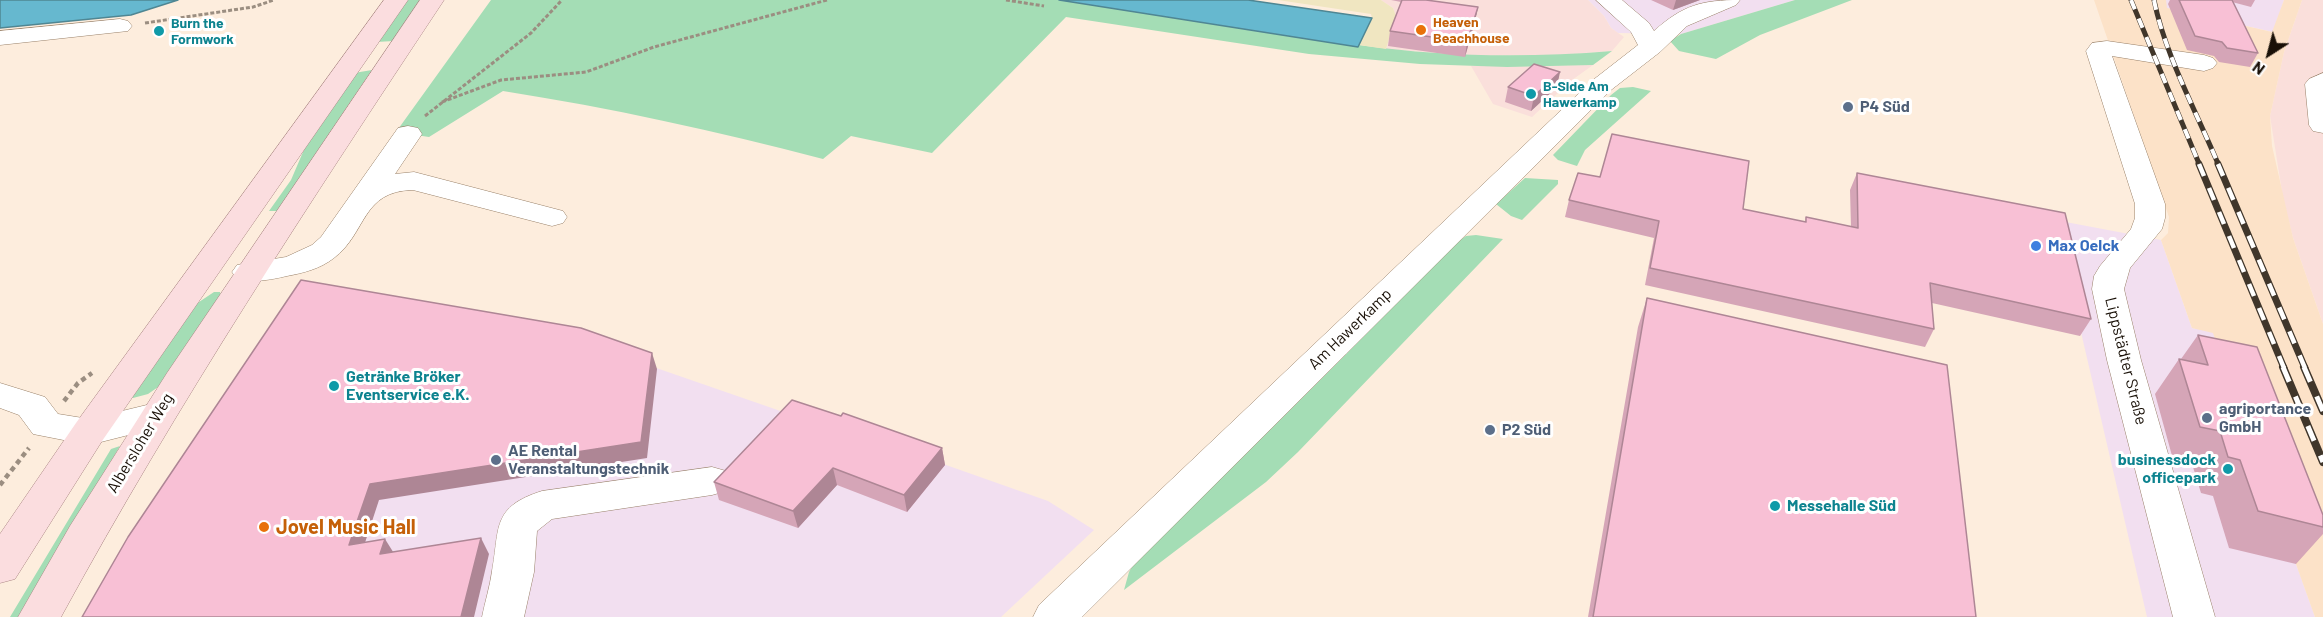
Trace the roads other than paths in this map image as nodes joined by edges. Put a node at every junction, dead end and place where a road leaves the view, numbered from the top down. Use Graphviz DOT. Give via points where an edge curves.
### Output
graph roads {
  1 [pos="396,0"];
  2 [pos="432,0"];
  3 [pos="1608,0"];
  4 [pos="1728,0"];
  5 [pos="120,26"];
  6 [pos="0,38"];
  7 [pos="1651,47"];
  8 [pos="2204,63"];
  9 [pos="2323,81"];
  10 [pos="2323,125"];
  11 [pos="408,134"];
  12 [pos="367,194"];
  13 [pos="552,217"];
  14 [pos="248,272"];
  15 [pos="198,276"];
  16 [pos="0,395"];
  17 [pos="155,416"];
  18 [pos="89,432"];
  19 [pos="712,481"];
  20 [pos="0,567"];
  21 [pos="39,617"];
  22 [pos="503,617"];
  23 [pos="1054,617"];
  24 [pos="2194,617"];
  1 -- 15 [label="main road"];
  2 -- 14 [label="main road, Albersloher Weg"];
  3 -- 7 [label="street" via="1641,28"];
  4 -- 7 [label="street, Am Hawerkamp" via="1679,21"];
  5 -- 6 [label="street"];
  7 -- 23 [label="street, Am Hawerkamp" via="1602,85"];
  8 -- 24 [label="street, Lippstädter Straße" via="2107,48 2098,51 2152,216 2150,226 2114,268 2108,289"];
  9 -- 10 [label="street" via="2318,84"];
  11 -- 12 [label="street"];
  12 -- 13 [label="street" via="381,186 414,181"];
  12 -- 14 [label="street" via="322,254 304,263"];
  14 -- 15 [label="main road"];
  14 -- 17 [label="main road, Albersloher Weg"];
  15 -- 18 [label="main road"];
  16 -- 18 [label="street" via="32,406 46,425"];
  17 -- 18 [label="street"];
  17 -- 21 [label="main road, Albersloher Weg"];
  18 -- 20 [label="main road"];
  19 -- 22 [label="street" via="542,506 518,524"];
}
